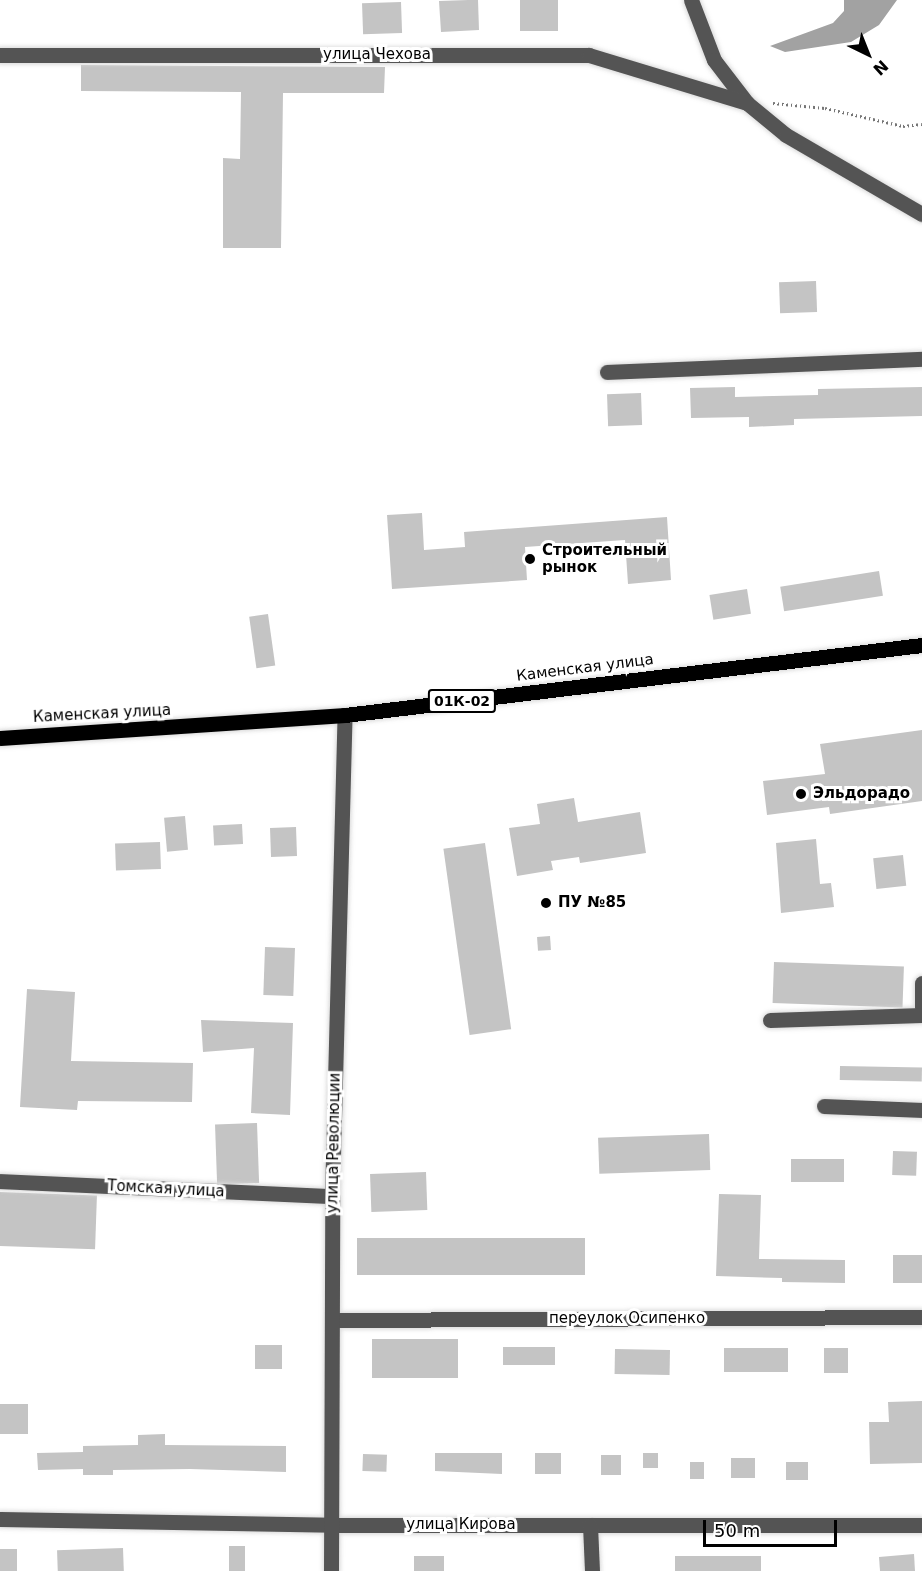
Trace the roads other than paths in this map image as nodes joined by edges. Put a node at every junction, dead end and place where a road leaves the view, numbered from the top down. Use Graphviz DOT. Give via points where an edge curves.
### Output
graph roads {
  1 [pos="691,0"];
  2 [pos="0,55"];
  3 [pos="747,103"];
  4 [pos="922,214"];
  5 [pos="922,358"];
  6 [pos="607,372"];
  7 [pos="922,645"];
  8 [pos="345,715"];
  9 [pos="0,738"];
  10 [pos="922,983"];
  11 [pos="922,1007"];
  12 [pos="922,1015"];
  13 [pos="770,1020"];
  14 [pos="824,1106"];
  15 [pos="922,1110"];
  16 [pos="0,1182"];
  17 [pos="332,1196"];
  18 [pos="922,1317"];
  19 [pos="333,1320"];
  20 [pos="0,1519"];
  21 [pos="332,1525"];
  22 [pos="590,1525"];
  23 [pos="922,1525"];
  24 [pos="331,1571"];
  25 [pos="592,1571"];
  1 -- 3 [label="street" via="714,60"];
  2 -- 3 [label="street, улица Чехова" via="589,55"];
  3 -- 4 [label="street" via="786,135"];
  5 -- 6 [label="street"];
  7 -- 8 [label="main road, Каменская улица / 01К-02"];
  8 -- 9 [label="main road, Каменская улица / 01К-02"];
  8 -- 17 [label="street, улица Революции"];
  10 -- 11 [label="street"];
  12 -- 13 [label="street"];
  14 -- 15 [label="street"];
  16 -- 17 [label="street, Томская улица"];
  17 -- 19 [label="street, улица Революции"];
  18 -- 19 [label="street, переулок Осипенко"];
  19 -- 21 [label="street, улица Революции"];
  20 -- 21 [label="street, улица Кирова"];
  21 -- 22 [label="street, улица Кирова"];
  21 -- 24 [label="street, улица Революции"];
  22 -- 23 [label="street, улица Кирова"];
  22 -- 25 [label="street"];
}
